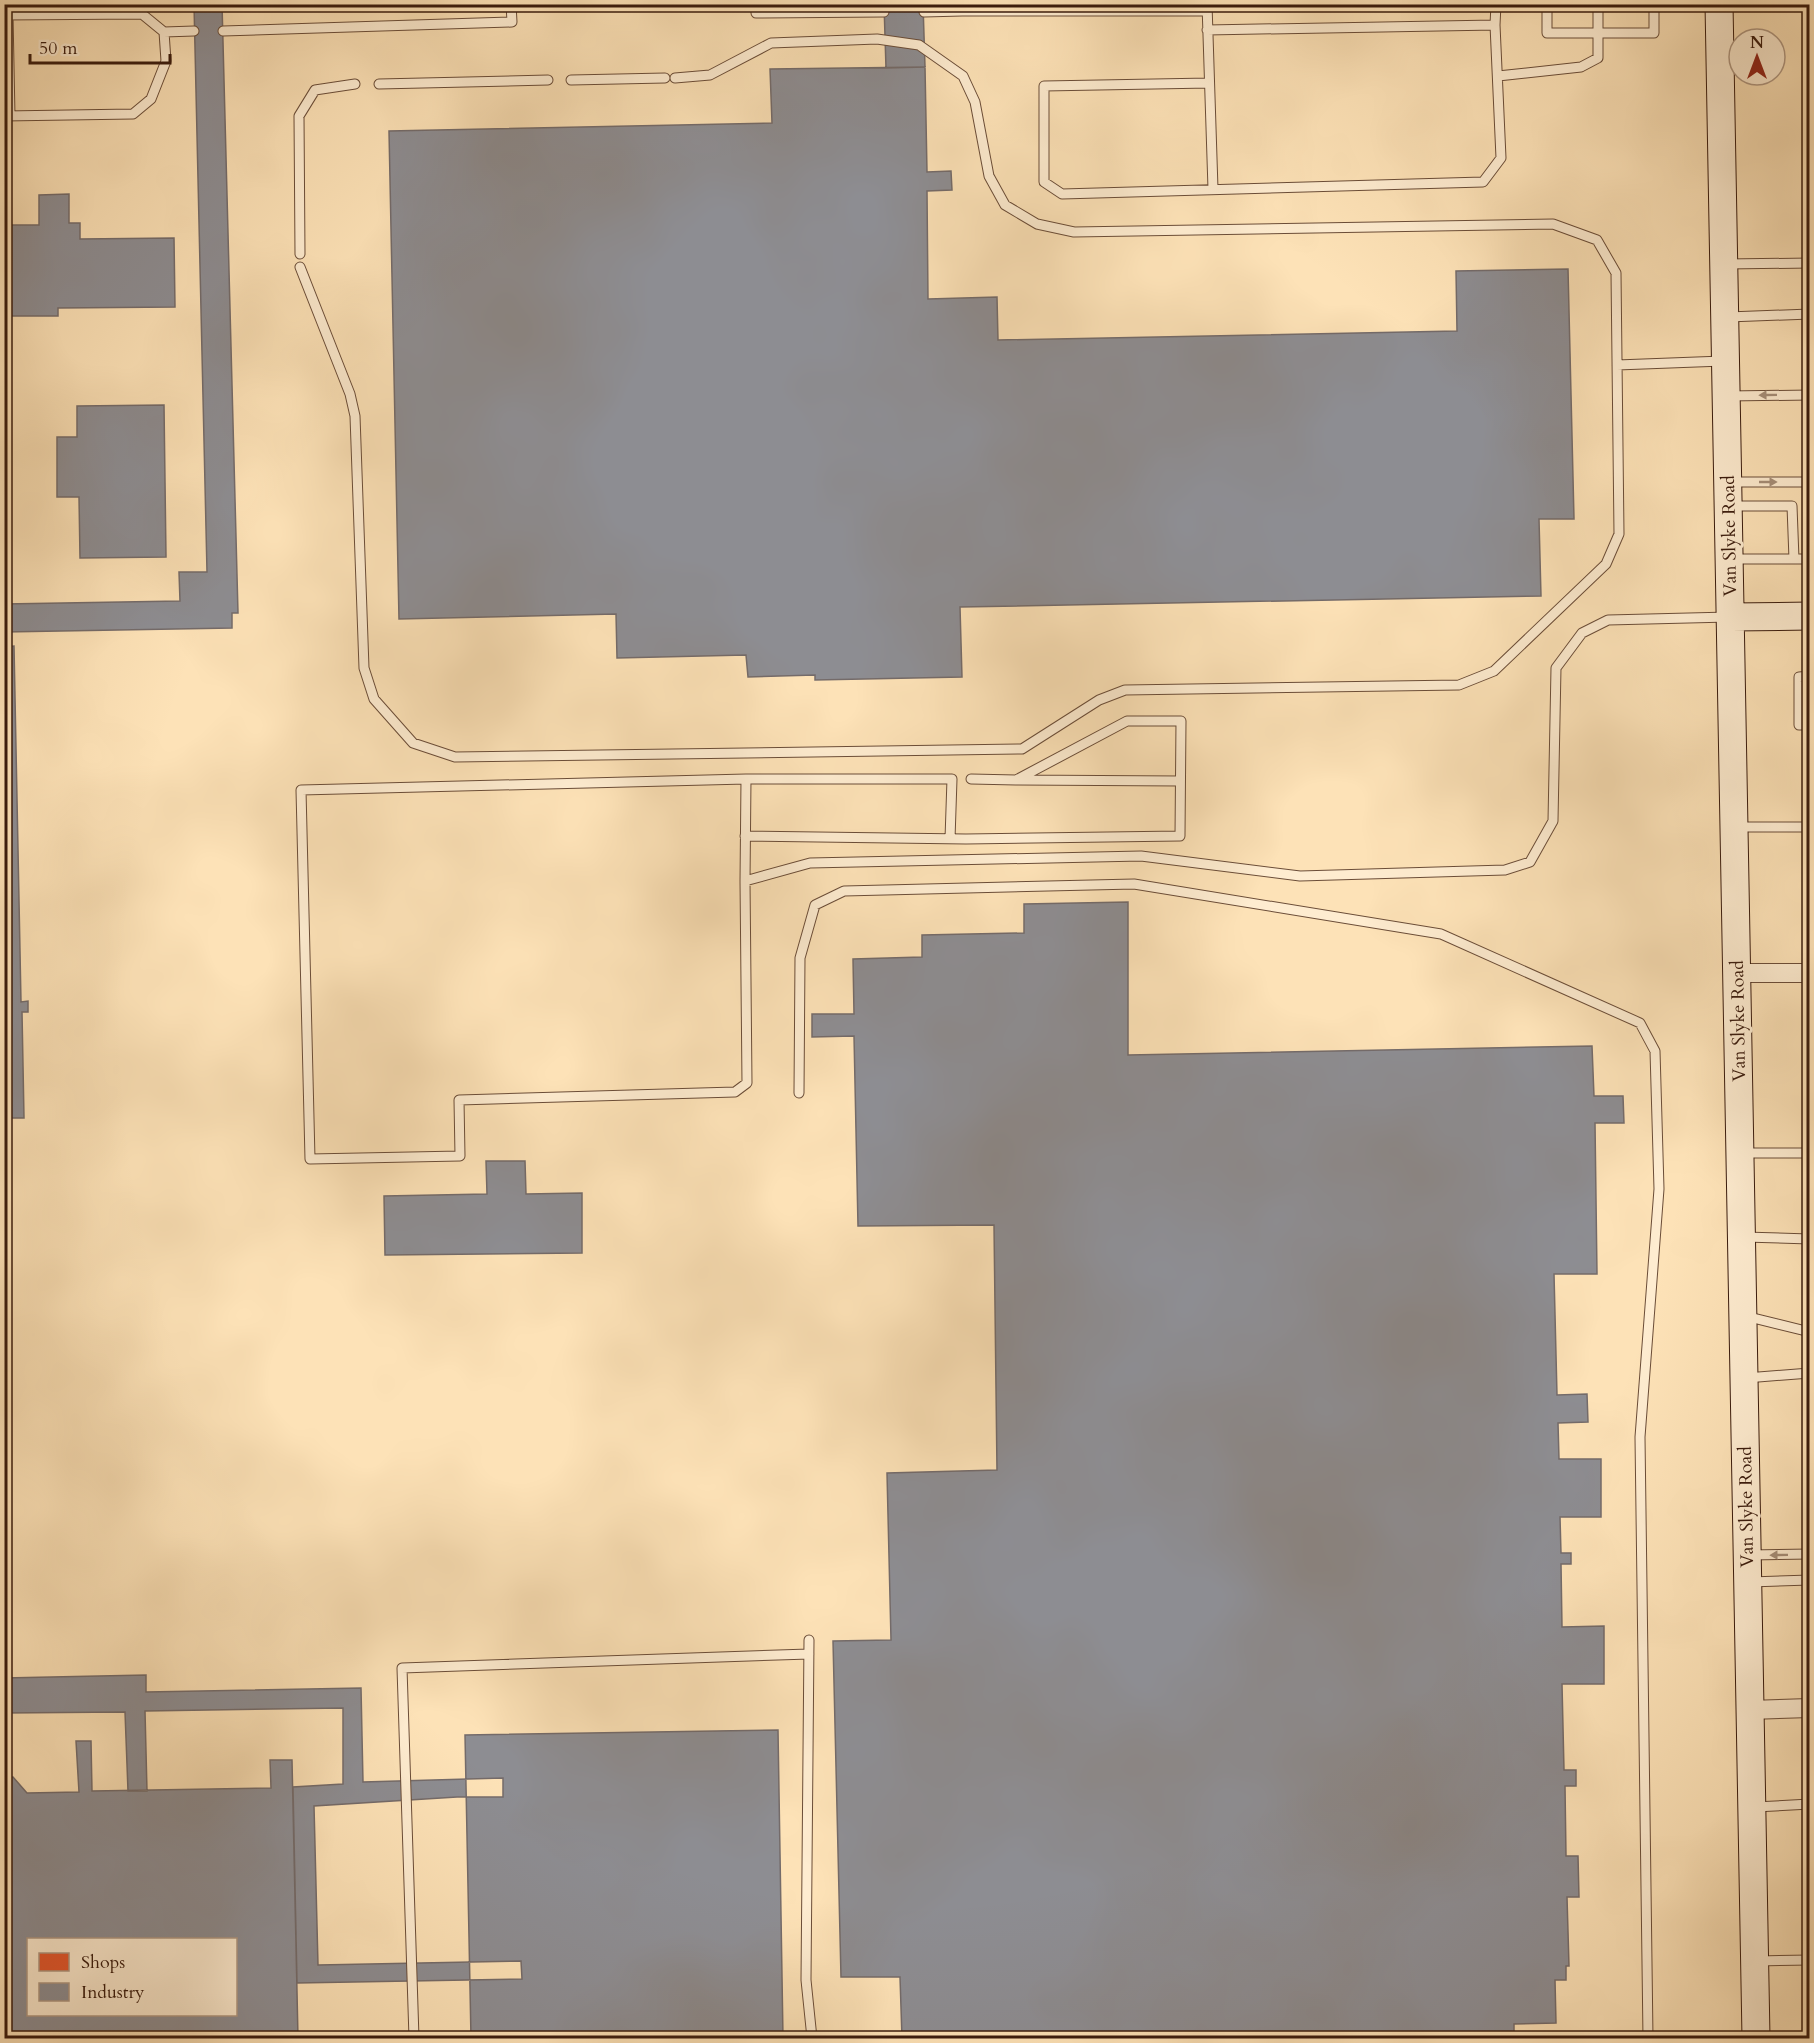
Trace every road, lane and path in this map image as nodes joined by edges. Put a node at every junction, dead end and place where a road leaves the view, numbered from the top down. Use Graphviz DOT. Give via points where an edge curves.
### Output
graph roads {
  1 [pos="511,4"];
  2 [pos="756,4"];
  3 [pos="1496,4"];
  4 [pos="1547,4"];
  5 [pos="1598,4"];
  6 [pos="1654,4"];
  7 [pos="1719,4"];
  8 [pos="962,8"];
  9 [pos="1207,8"];
  10 [pos="884,12"];
  11 [pos="924,12"];
  12 [pos="6,15"];
  13 [pos="1496,25"];
  14 [pos="1207,30"];
  15 [pos="194,31"];
  16 [pos="223,31"];
  17 [pos="164,32"];
  18 [pos="1599,33"];
  19 [pos="1498,76"];
  20 [pos="548,80"];
  21 [pos="571,80"];
  22 [pos="1209,83"];
  23 [pos="355,84"];
  24 [pos="379,84"];
  25 [pos="7,116"];
  26 [pos="1213,189"];
  27 [pos="300,254"];
  28 [pos="1809,263"];
  29 [pos="1724,264"];
  30 [pos="300,267"];
  31 [pos="1809,314"];
  32 [pos="1725,317"];
  33 [pos="1725,361"];
  34 [pos="1617,365"];
  35 [pos="1809,395"];
  36 [pos="1726,396"];
  37 [pos="1809,482"];
  38 [pos="1728,494"];
  39 [pos="1794,559"];
  40 [pos="1809,559"];
  41 [pos="1730,560"];
  42 [pos="1809,616"];
  43 [pos="1731,617"];
  44 [pos="1809,676"];
  45 [pos="1809,725"];
  46 [pos="746,779"];
  47 [pos="971,779"];
  48 [pos="1016,780"];
  49 [pos="1180,781"];
  50 [pos="1734,827"];
  51 [pos="1809,827"];
  52 [pos="745,836"];
  53 [pos="950,838"];
  54 [pos="745,881"];
  55 [pos="1737,973"];
  56 [pos="1809,973"];
  57 [pos="799,1093"];
  58 [pos="1740,1153"];
  59 [pos="1809,1153"];
  60 [pos="1742,1237"];
  61 [pos="1809,1239"];
  62 [pos="1742,1315"];
  63 [pos="1809,1332"];
  64 [pos="1809,1373"];
  65 [pos="1744,1378"];
  66 [pos="1809,1554"];
  67 [pos="1748,1569"];
  68 [pos="1809,1580"];
  69 [pos="809,1640"];
  70 [pos="809,1654"];
  71 [pos="1809,1708"];
  72 [pos="1749,1710"];
  73 [pos="1809,1804"];
  74 [pos="1751,1807"];
  75 [pos="1809,1960"];
  76 [pos="1755,1961"];
  77 [pos="414,2038"];
  78 [pos="812,2038"];
  79 [pos="1648,2038"];
  80 [pos="1756,2038"];
  1 -- 16 [label="lane" via="512,22"];
  2 -- 10 [label="lane" via="756,12"];
  3 -- 13 [label="lane"];
  4 -- 18 [label="lane" via="1547,33"];
  5 -- 18 [label="lane"];
  6 -- 18 [label="lane" via="1654,33"];
  7 -- 29 [label="street, Van Slyke Road"];
  8 -- 9 [label="lane"];
  8 -- 11 [label="lane"];
  9 -- 14 [label="lane"];
  12 -- 17 [label="lane" via="142,14"];
  12 -- 25 [label="lane"];
  13 -- 14 [label="lane"];
  13 -- 19 [label="lane"];
  14 -- 22 [label="lane"];
  15 -- 17 [label="lane"];
  17 -- 25 [label="lane" via="166,61 151,99 133,114"];
  18 -- 19 [label="lane" via="1598,58 1581,67"];
  19 -- 26 [label="lane" via="1501,158 1483,182"];
  20 -- 24 [label="lane"];
  21 -- 34 [label="lane" via="710,75 771,43 877,39 920,45 963,76 975,102 989,176 1005,206 1037,224 1074,232 1553,224 1597,240 1616,273"];
  22 -- 26 [label="lane"];
  22 -- 26 [label="lane" via="1044,86 1044,182 1062,194"];
  23 -- 27 [label="lane" via="315,90 299,116"];
  28 -- 29 [label="lane"];
  29 -- 32 [label="street, Van Slyke Road"];
  30 -- 34 [label="lane" via="355,416 364,668 374,699 413,743 455,757 1022,749 1099,700 1125,690 1459,685 1494,671 1606,564 1619,534"];
  31 -- 32 [label="lane"];
  32 -- 33 [label="street, Van Slyke Road"];
  33 -- 34 [label="lane"];
  33 -- 36 [label="street, Van Slyke Road"];
  35 -- 36 [label="lane, one-way"];
  36 -- 38 [label="street, Van Slyke Road"];
  38 -- 37 [label="lane, one-way"];
  38 -- 39 [label="lane" via="1792,506"];
  38 -- 41 [label="street, Van Slyke Road"];
  39 -- 40 [label="lane"];
  39 -- 41 [label="lane"];
  41 -- 43 [label="street, Van Slyke Road"];
  42 -- 43 [label="street"];
  43 -- 50 [label="street, Van Slyke Road"];
  43 -- 54 [label="lane" via="1608,620 1582,633 1556,668 1553,822 1530,862 1505,870 1300,876 1129,856 810,863"];
  44 -- 45 [label="lane" via="1799,676 1799,725"];
  46 -- 52 [label="lane"];
  46 -- 53 [label="lane" via="952,779"];
  46 -- 54 [label="lane" via="301,790 310,1159 460,1156 459,1100 735,1092 747,1083"];
  47 -- 48 [label="lane"];
  48 -- 49 [label="lane"];
  48 -- 49 [label="lane" via="1127,721 1181,721"];
  49 -- 53 [label="lane" via="1180,836"];
  50 -- 51 [label="lane"];
  50 -- 55 [label="street, Van Slyke Road"];
  52 -- 53 [label="lane"];
  52 -- 54 [label="lane"];
  55 -- 56 [label="street"];
  55 -- 58 [label="street, Van Slyke Road"];
  57 -- 79 [label="lane" via="800,958 815,905 844,891 1134,884 1441,934 1640,1023 1655,1051 1659,1189 1640,1437"];
  58 -- 59 [label="lane"];
  58 -- 60 [label="street, Van Slyke Road"];
  60 -- 61 [label="lane"];
  60 -- 62 [label="street, Van Slyke Road"];
  62 -- 63 [label="lane"];
  62 -- 65 [label="street, Van Slyke Road"];
  64 -- 65 [label="lane"];
  65 -- 67 [label="street, Van Slyke Road"];
  66 -- 67 [label="lane, one-way"];
  67 -- 68 [label="lane"];
  67 -- 72 [label="street, Van Slyke Road"];
  69 -- 70 [label="lane"];
  70 -- 77 [label="lane" via="402,1668"];
  70 -- 78 [label="lane" via="806,1980"];
  71 -- 72 [label="street"];
  72 -- 74 [label="street, Van Slyke Road"];
  73 -- 74 [label="lane"];
  74 -- 76 [label="street, Van Slyke Road"];
  75 -- 76 [label="lane"];
  76 -- 80 [label="street, Van Slyke Road"];
}
